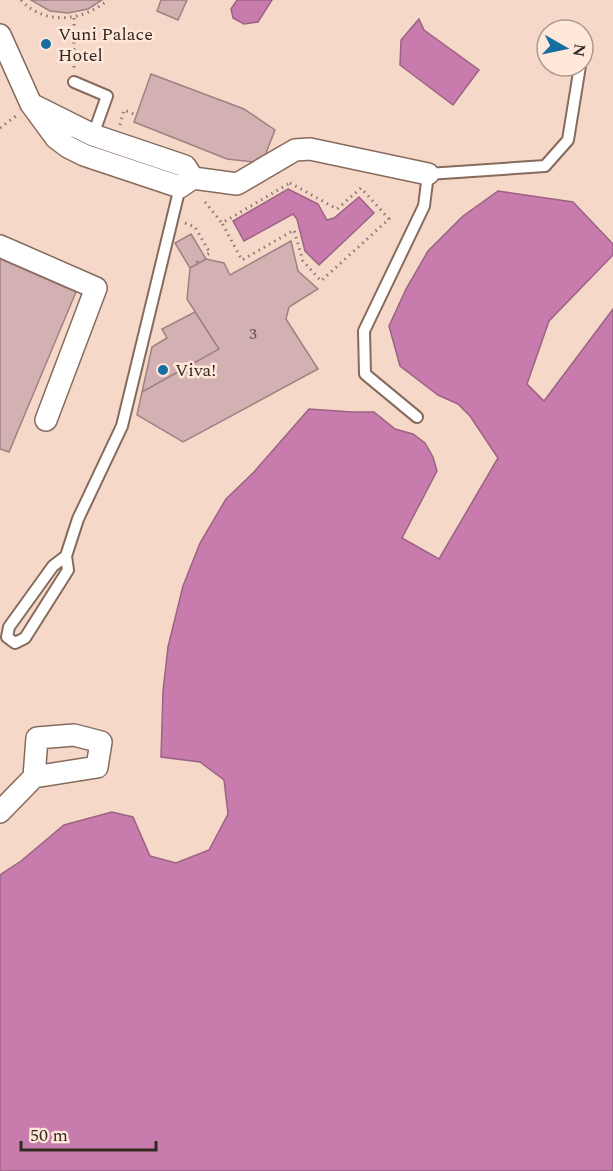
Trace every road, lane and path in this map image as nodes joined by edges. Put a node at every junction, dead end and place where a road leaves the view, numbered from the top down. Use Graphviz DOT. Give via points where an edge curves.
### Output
graph roads {
  1 [pos="21,0"];
  2 [pos="108,0"];
  3 [pos="74,18"];
  4 [pos="0,35"];
  5 [pos="578,78"];
  6 [pos="74,82"];
  7 [pos="31,104"];
  8 [pos="93,135"];
  9 [pos="428,174"];
  10 [pos="186,183"];
  11 [pos="205,202"];
  12 [pos="172,218"];
  13 [pos="222,223"];
  14 [pos="0,246"];
  15 [pos="204,256"];
  16 [pos="417,417"];
  17 [pos="46,420"];
  18 [pos="66,556"];
  19 [pos="34,777"];
  20 [pos="0,812"];
  1 -- 3 [label="path" via="49,17"];
  2 -- 3 [label="path" via="92,12"];
  3 -- 6 [label="path"];
  4 -- 7 [label="street"];
  5 -- 9 [label="lane" via="568,140 545,166"];
  6 -- 8 [label="lane" via="106,96"];
  7 -- 8 [label="street"];
  7 -- 10 [label="street" via="68,147"];
  8 -- 10 [label="street" via="185,166"];
  9 -- 10 [label="street" via="296,150 237,184"];
  9 -- 16 [label="lane" via="424,206 364,331 365,374"];
  10 -- 12 [label="lane"];
  11 -- 13 [label="path"];
  12 -- 15 [label="path" via="195,227 210,253"];
  12 -- 18 [label="lane" via="122,426 78,519"];
  13 -- 13 [label="path" via="242,260 294,230 303,261 321,281 389,219 361,188 337,209 290,183"];
  14 -- 17 [label="street" via="96,288"];
  18 -- 18 [label="lane" via="68,570 25,638 15,643 7,637 9,627 53,566"];
  19 -- 20 [label="street"];
}
